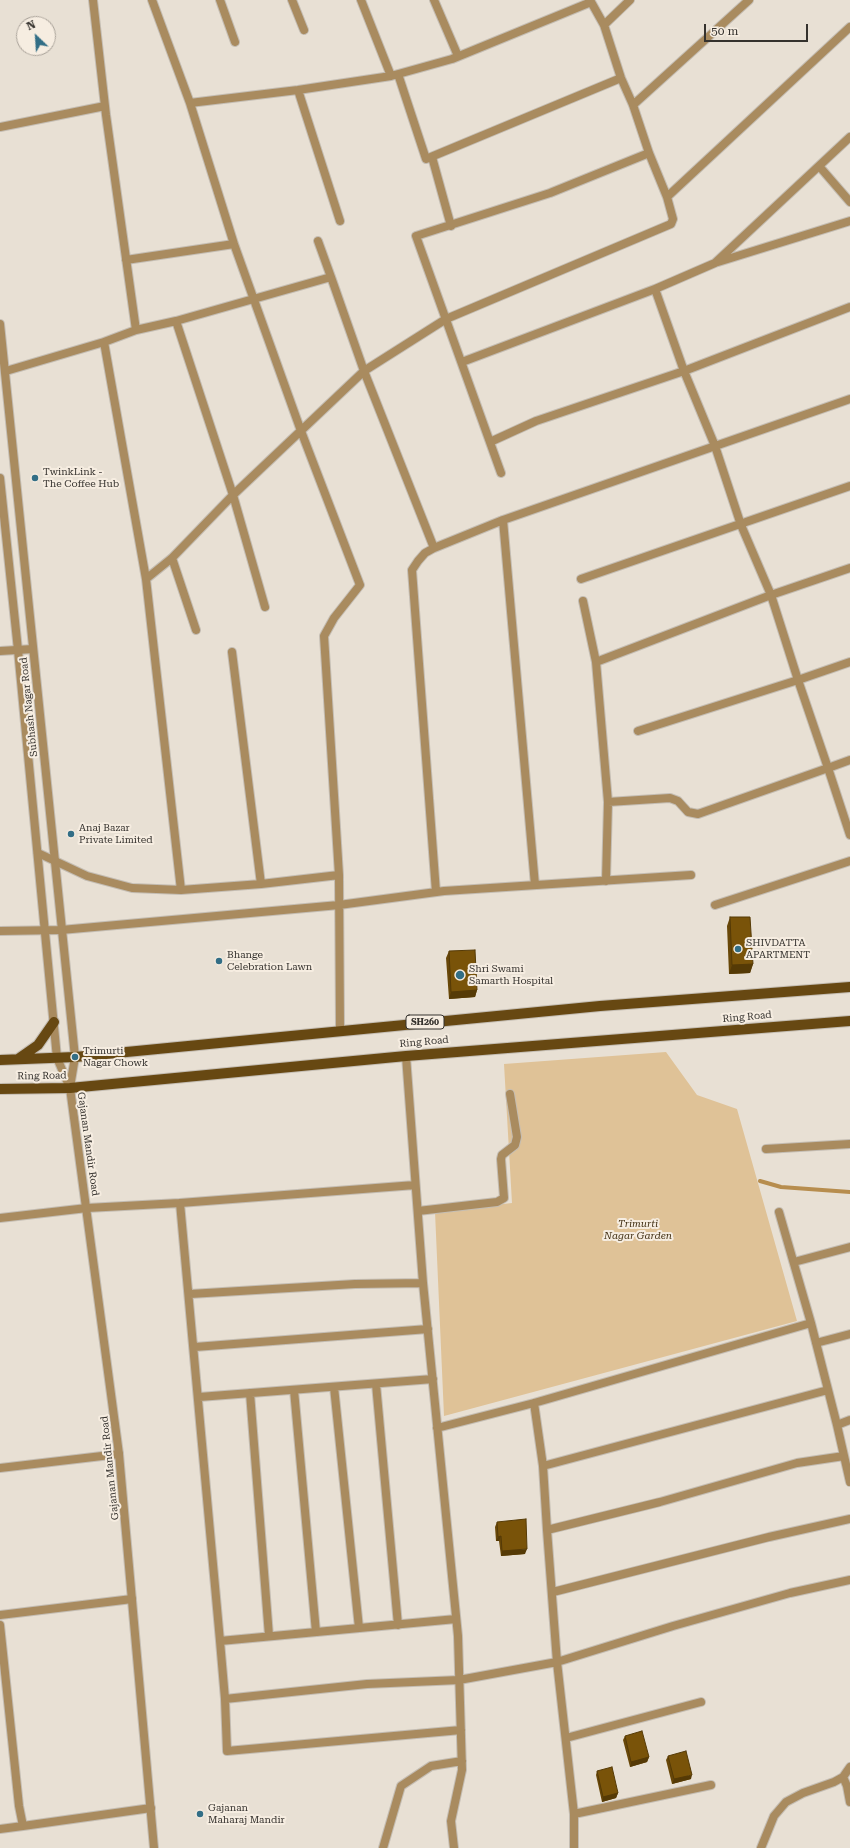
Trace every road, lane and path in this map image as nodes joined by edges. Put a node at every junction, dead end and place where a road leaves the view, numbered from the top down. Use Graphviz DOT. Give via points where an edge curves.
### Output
graph roads {
  1 [pos="93,0"];
  2 [pos="152,0"];
  3 [pos="220,0"];
  4 [pos="292,0"];
  5 [pos="361,0"];
  6 [pos="434,0"];
  7 [pos="630,0"];
  8 [pos="749,0"];
  9 [pos="590,1"];
  10 [pos="604,24"];
  11 [pos="850,27"];
  12 [pos="304,30"];
  13 [pos="235,42"];
  14 [pos="458,56"];
  15 [pos="394,75"];
  16 [pos="621,78"];
  17 [pos="298,90"];
  18 [pos="190,103"];
  19 [pos="633,105"];
  20 [pos="105,106"];
  21 [pos="0,127"];
  22 [pos="850,137"];
  23 [pos="649,153"];
  24 [pos="432,157"];
  25 [pos="819,166"];
  26 [pos="667,197"];
  27 [pos="850,202"];
  28 [pos="340,221"];
  29 [pos="850,221"];
  30 [pos="451,226"];
  31 [pos="318,241"];
  32 [pos="234,244"];
  33 [pos="126,260"];
  34 [pos="716,263"];
  35 [pos="331,277"];
  36 [pos="655,289"];
  37 [pos="255,299"];
  38 [pos="850,307"];
  39 [pos="446,319"];
  40 [pos="176,321"];
  41 [pos="0,324"];
  42 [pos="136,330"];
  43 [pos="104,342"];
  44 [pos="462,362"];
  45 [pos="364,370"];
  46 [pos="6,371"];
  47 [pos="684,371"];
  48 [pos="850,400"];
  49 [pos="301,431"];
  50 [pos="490,442"];
  51 [pos="715,446"];
  52 [pos="502,473"];
  53 [pos="0,478"];
  54 [pos="850,486"];
  55 [pos="233,495"];
  56 [pos="503,520"];
  57 [pos="742,525"];
  58 [pos="434,548"];
  59 [pos="172,558"];
  60 [pos="850,568"];
  61 [pos="146,579"];
  62 [pos="581,579"];
  63 [pos="772,595"];
  64 [pos="584,601"];
  65 [pos="265,607"];
  66 [pos="196,630"];
  67 [pos="33,649"];
  68 [pos="18,650"];
  69 [pos="0,651"];
  70 [pos="232,652"];
  71 [pos="596,662"];
  72 [pos="850,662"];
  73 [pos="798,680"];
  74 [pos="638,731"];
  75 [pos="850,760"];
  76 [pos="828,768"];
  77 [pos="608,802"];
  78 [pos="850,835"];
  79 [pos="38,854"];
  80 [pos="56,860"];
  81 [pos="850,861"];
  82 [pos="691,876"];
  83 [pos="339,879"];
  84 [pos="606,881"];
  85 [pos="261,884"];
  86 [pos="535,885"];
  87 [pos="181,890"];
  88 [pos="436,892"];
  89 [pos="339,905"];
  90 [pos="715,905"];
  91 [pos="46,930"];
  92 [pos="61,930"];
  93 [pos="0,931"];
  94 [pos="850,988"];
  95 [pos="850,1021"];
  96 [pos="54,1022"];
  97 [pos="340,1030"];
  98 [pos="406,1056"];
  99 [pos="75,1057"];
  100 [pos="57,1058"];
  101 [pos="18,1059"];
  102 [pos="0,1060"];
  103 [pos="70,1088"];
  104 [pos="0,1089"];
  105 [pos="510,1094"];
  106 [pos="850,1144"];
  107 [pos="766,1149"];
  108 [pos="416,1185"];
  109 [pos="180,1203"];
  110 [pos="88,1208"];
  111 [pos="418,1211"];
  112 [pos="779,1212"];
  113 [pos="0,1218"];
  114 [pos="850,1247"];
  115 [pos="794,1262"];
  116 [pos="423,1283"];
  117 [pos="190,1294"];
  118 [pos="811,1323"];
  119 [pos="428,1329"];
  120 [pos="850,1334"];
  121 [pos="816,1343"];
  122 [pos="195,1347"];
  123 [pos="433,1379"];
  124 [pos="376,1384"];
  125 [pos="334,1387"];
  126 [pos="294,1390"];
  127 [pos="828,1390"];
  128 [pos="250,1393"];
  129 [pos="199,1397"];
  130 [pos="534,1404"];
  131 [pos="850,1420"];
  132 [pos="837,1425"];
  133 [pos="438,1428"];
  134 [pos="119,1454"];
  135 [pos="844,1456"];
  136 [pos="543,1466"];
  137 [pos="0,1468"];
  138 [pos="850,1482"];
  139 [pos="850,1519"];
  140 [pos="547,1530"];
  141 [pos="850,1580"];
  142 [pos="553,1592"];
  143 [pos="132,1600"];
  144 [pos="0,1614"];
  145 [pos="456,1619"];
  146 [pos="0,1625"];
  147 [pos="398,1625"];
  148 [pos="360,1628"];
  149 [pos="316,1632"];
  150 [pos="269,1636"];
  151 [pos="220,1641"];
  152 [pos="557,1662"];
  153 [pos="459,1680"];
  154 [pos="225,1699"];
  155 [pos="701,1702"];
  156 [pos="461,1730"];
  157 [pos="566,1738"];
  158 [pos="462,1761"];
  159 [pos="850,1767"];
  160 [pos="842,1777"];
  161 [pos="711,1785"];
  162 [pos="850,1802"];
  163 [pos="151,1808"];
  164 [pos="574,1814"];
  165 [pos="23,1826"];
  166 [pos="0,1829"];
  167 [pos="154,1848"];
  168 [pos="383,1848"];
  169 [pos="454,1848"];
  170 [pos="574,1848"];
  171 [pos="761,1848"];
  1 -- 20 [label="street"];
  2 -- 18 [label="street"];
  3 -- 13 [label="street"];
  4 -- 12 [label="street"];
  5 -- 15 [label="street"];
  6 -- 14 [label="street"];
  7 -- 10 [label="street"];
  8 -- 19 [label="street"];
  9 -- 10 [label="street"];
  9 -- 14 [label="street"];
  10 -- 16 [label="street"];
  11 -- 26 [label="street"];
  14 -- 15 [label="street"];
  15 -- 17 [label="street"];
  15 -- 24 [label="street" via="426,159"];
  16 -- 19 [label="street"];
  16 -- 24 [label="street"];
  17 -- 18 [label="street"];
  17 -- 28 [label="street"];
  18 -- 32 [label="street"];
  19 -- 23 [label="street"];
  20 -- 21 [label="street"];
  20 -- 33 [label="street"];
  22 -- 25 [label="street"];
  23 -- 26 [label="street"];
  23 -- 30 [label="street" via="550,193"];
  24 -- 30 [label="street"];
  25 -- 27 [label="street"];
  25 -- 34 [label="street"];
  26 -- 39 [label="street" via="673,219 671,224"];
  29 -- 34 [label="street"];
  30 -- 39 [label="street" via="416,236"];
  31 -- 35 [label="street"];
  32 -- 33 [label="street"];
  32 -- 37 [label="street"];
  33 -- 42 [label="street"];
  34 -- 36 [label="street"];
  35 -- 37 [label="street"];
  35 -- 45 [label="street"];
  36 -- 44 [label="street"];
  36 -- 47 [label="street"];
  37 -- 40 [label="street"];
  37 -- 49 [label="street"];
  38 -- 47 [label="street"];
  39 -- 44 [label="street"];
  39 -- 45 [label="street"];
  40 -- 42 [label="street"];
  40 -- 55 [label="street"];
  41 -- 46 [label="street, Subhash Nagar Road"];
  42 -- 43 [label="street"];
  43 -- 46 [label="street"];
  43 -- 61 [label="street"];
  44 -- 50 [label="street"];
  45 -- 49 [label="street"];
  45 -- 58 [label="street"];
  46 -- 67 [label="street, Subhash Nagar Road"];
  47 -- 50 [label="street" via="536,422"];
  47 -- 51 [label="street"];
  48 -- 51 [label="street"];
  49 -- 55 [label="street"];
  49 -- 83 [label="street" via="360,584 338,611 324,636"];
  50 -- 52 [label="street"];
  51 -- 56 [label="street"];
  51 -- 57 [label="street"];
  53 -- 68 [label="street"];
  54 -- 57 [label="street"];
  55 -- 59 [label="street"];
  55 -- 65 [label="street"];
  56 -- 58 [label="street"];
  56 -- 86 [label="street"];
  57 -- 62 [label="street"];
  57 -- 63 [label="street"];
  58 -- 88 [label="street" via="425,553 412,570"];
  59 -- 61 [label="street"];
  59 -- 66 [label="street"];
  60 -- 63 [label="street"];
  61 -- 87 [label="street"];
  63 -- 71 [label="street"];
  63 -- 73 [label="street"];
  64 -- 71 [label="street"];
  67 -- 68 [label="street"];
  67 -- 80 [label="street, Subhash Nagar Road"];
  68 -- 69 [label="street"];
  68 -- 79 [label="street"];
  70 -- 85 [label="street"];
  71 -- 77 [label="street"];
  72 -- 73 [label="street"];
  73 -- 74 [label="street"];
  73 -- 76 [label="street"];
  75 -- 76 [label="street"];
  76 -- 77 [label="street" via="698,814 688,812 678,801 670,798"];
  76 -- 78 [label="street"];
  77 -- 84 [label="street"];
  79 -- 80 [label="street"];
  79 -- 91 [label="street"];
  80 -- 87 [label="street" via="87,876 132,888"];
  80 -- 92 [label="street, Subhash Nagar Road"];
  81 -- 90 [label="street"];
  82 -- 84 [label="street"];
  83 -- 85 [label="street"];
  83 -- 89 [label="street"];
  84 -- 86 [label="street"];
  85 -- 87 [label="street"];
  86 -- 88 [label="street"];
  88 -- 89 [label="street"];
  89 -- 92 [label="street"];
  89 -- 97 [label="street"];
  91 -- 92 [label="street"];
  91 -- 93 [label="street"];
  91 -- 96 [label="street"];
  92 -- 99 [label="street, Subhash Nagar Road"];
  94 -- 97 [label="main road, SH260" via="600,1006"];
  95 -- 98 [label="main road, Ring Road"];
  96 -- 100 [label="street"];
  96 -- 101 [label="main road" via="38,1045"];
  97 -- 99 [label="main road, SH260"];
  98 -- 103 [label="main road, Ring Road"];
  98 -- 108 [label="street"];
  99 -- 100 [label="main road, SH260"];
  99 -- 103 [label="street, Subhash Nagar Road"];
  100 -- 101 [label="main road, SH260"];
  100 -- 103 [label="street"];
  101 -- 102 [label="main road, SH260"];
  103 -- 104 [label="main road, Ring Road"];
  103 -- 110 [label="street, Gajanan Mandir Road"];
  105 -- 111 [label="street" via="517,1137 515,1144 501,1158 504,1198 497,1202"];
  106 -- 107 [label="street"];
  108 -- 109 [label="street"];
  108 -- 111 [label="street"];
  109 -- 110 [label="street"];
  109 -- 117 [label="street"];
  110 -- 113 [label="street"];
  110 -- 134 [label="street, Gajanan Mandir Road"];
  111 -- 116 [label="street"];
  112 -- 115 [label="street"];
  114 -- 115 [label="street"];
  115 -- 118 [label="street"];
  116 -- 117 [label="street" via="355,1284"];
  116 -- 119 [label="street"];
  117 -- 122 [label="street"];
  118 -- 121 [label="street"];
  118 -- 130 [label="street"];
  119 -- 122 [label="street"];
  119 -- 123 [label="street"];
  120 -- 121 [label="street"];
  121 -- 127 [label="street"];
  122 -- 129 [label="street"];
  123 -- 124 [label="street"];
  123 -- 133 [label="street"];
  124 -- 125 [label="street"];
  124 -- 147 [label="street"];
  125 -- 126 [label="street"];
  125 -- 148 [label="street"];
  126 -- 128 [label="street"];
  126 -- 149 [label="street"];
  127 -- 132 [label="street"];
  127 -- 136 [label="street"];
  128 -- 129 [label="street"];
  128 -- 150 [label="street"];
  129 -- 151 [label="street"];
  130 -- 133 [label="street"];
  130 -- 136 [label="street"];
  131 -- 132 [label="street"];
  132 -- 135 [label="street"];
  133 -- 145 [label="street"];
  134 -- 137 [label="street"];
  134 -- 143 [label="street, Gajanan Mandir Road"];
  135 -- 138 [label="street"];
  135 -- 140 [label="street" via="797,1463 660,1502"];
  136 -- 140 [label="street"];
  139 -- 142 [label="street"];
  140 -- 142 [label="street"];
  141 -- 152 [label="street" via="790,1593"];
  142 -- 152 [label="street"];
  143 -- 144 [label="street"];
  143 -- 163 [label="street, Gajanan Mandir Road"];
  145 -- 147 [label="street"];
  145 -- 153 [label="street"];
  146 -- 165 [label="street"];
  147 -- 148 [label="street"];
  148 -- 149 [label="street"];
  149 -- 150 [label="street"];
  150 -- 151 [label="street"];
  151 -- 154 [label="street"];
  152 -- 153 [label="street"];
  152 -- 157 [label="street"];
  153 -- 154 [label="street" via="368,1684"];
  153 -- 156 [label="street"];
  154 -- 156 [label="street" via="227,1751"];
  155 -- 157 [label="street"];
  156 -- 158 [label="street"];
  157 -- 164 [label="street"];
  158 -- 168 [label="street" via="430,1766 401,1786"];
  158 -- 169 [label="street" via="451,1821"];
  159 -- 160 [label="street"];
  160 -- 162 [label="street" via="848,1786"];
  160 -- 171 [label="street" via="786,1802 774,1816"];
  161 -- 164 [label="street"];
  163 -- 165 [label="street"];
  163 -- 167 [label="street, Gajanan Mandir Road"];
  164 -- 170 [label="street"];
  165 -- 166 [label="street"];
}
